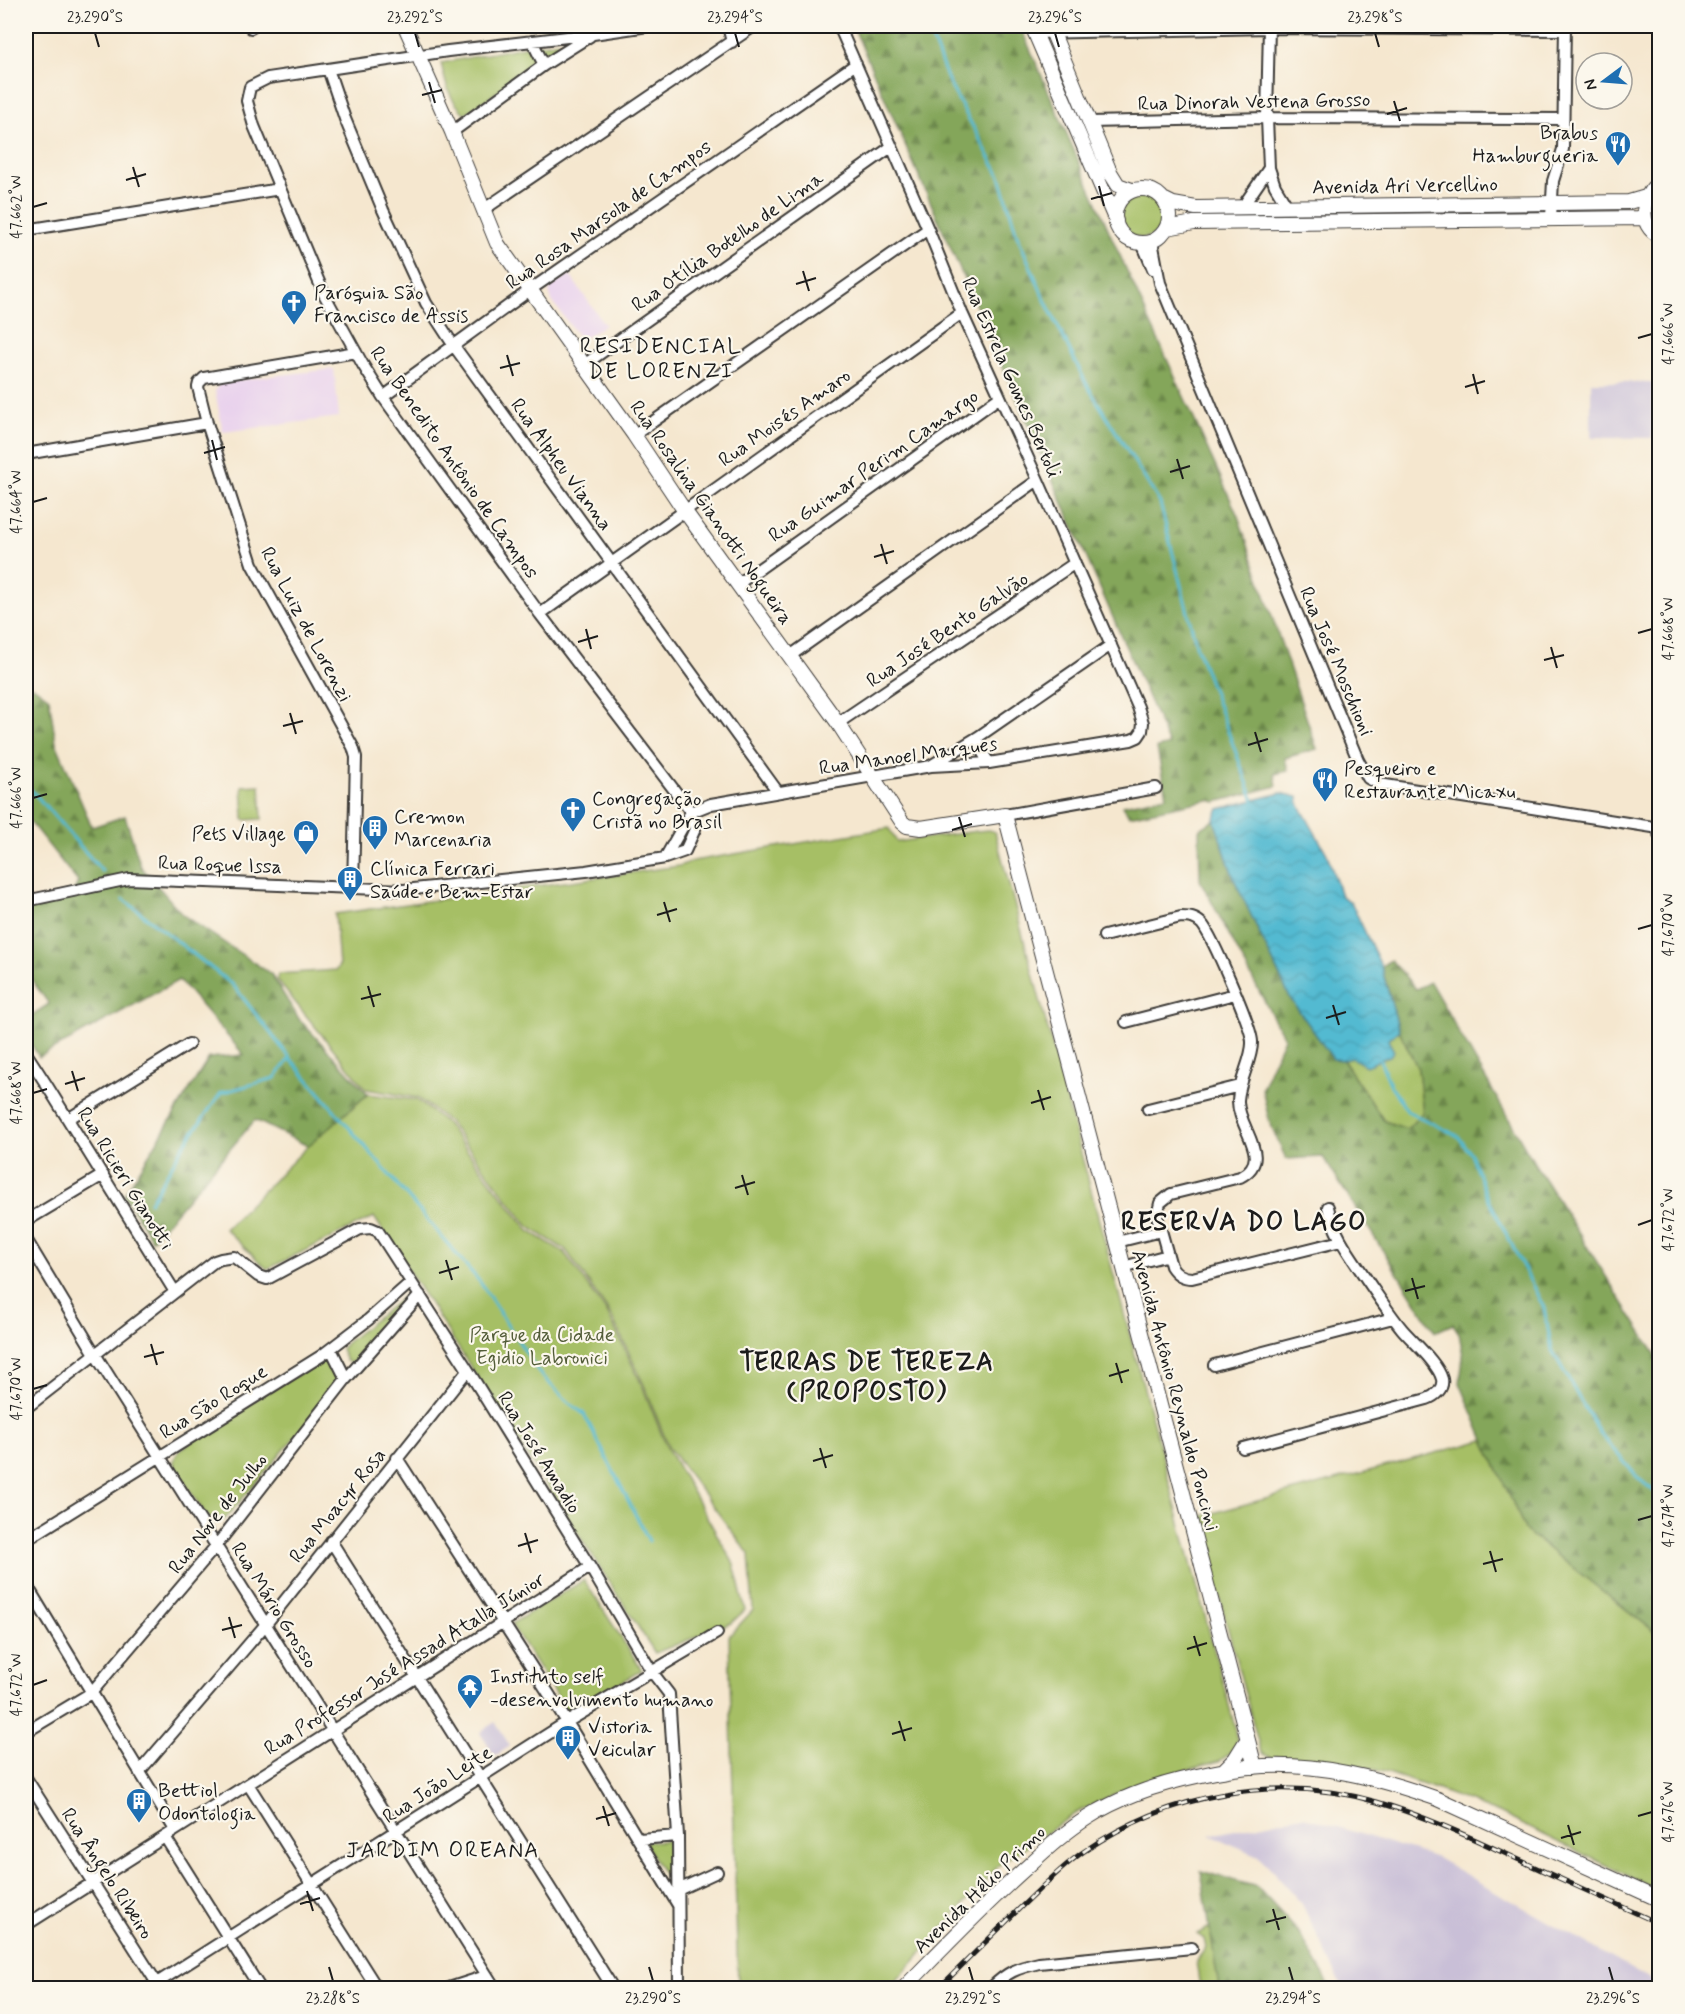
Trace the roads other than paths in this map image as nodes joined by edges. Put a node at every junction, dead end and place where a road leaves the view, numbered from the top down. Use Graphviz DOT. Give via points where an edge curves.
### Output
graph roads {
  1 [pos="405,26"];
  2 [pos="648,26"];
  3 [pos="728,26"];
  4 [pos="754,26"];
  5 [pos="838,26"];
  6 [pos="1269,27"];
  7 [pos="1565,28"];
  8 [pos="1034,29"];
  9 [pos="1051,29"];
  10 [pos="593,34"];
  11 [pos="532,41"];
  12 [pos="732,42"];
  13 [pos="418,56"];
  14 [pos="856,64"];
  15 [pos="544,65"];
  16 [pos="328,69"];
  17 [pos="1267,118"];
  18 [pos="1563,118"];
  19 [pos="1090,122"];
  20 [pos="452,132"];
  21 [pos="891,147"];
  22 [pos="1269,168"];
  23 [pos="1659,182"];
  24 [pos="280,189"];
  25 [pos="1132,190"];
  26 [pos="1646,197"];
  27 [pos="1165,200"];
  28 [pos="1551,203"];
  29 [pos="1243,206"];
  30 [pos="1287,206"];
  31 [pos="483,210"];
  32 [pos="1551,218"];
  33 [pos="1645,218"];
  34 [pos="1116,221"];
  35 [pos="1167,228"];
  36 [pos="928,229"];
  37 [pos="26,230"];
  38 [pos="1659,236"];
  39 [pos="1147,242"];
  40 [pos="530,290"];
  41 [pos="962,313"];
  42 [pos="454,346"];
  43 [pos="356,352"];
  44 [pos="584,364"];
  45 [pos="383,397"];
  46 [pos="1000,397"];
  47 [pos="207,423"];
  48 [pos="634,435"];
  49 [pos="26,454"];
  50 [pos="1038,480"];
  51 [pos="684,510"];
  52 [pos="611,563"];
  53 [pos="1076,563"];
  54 [pos="738,584"];
  55 [pos="540,614"];
  56 [pos="1111,645"];
  57 [pos="790,656"];
  58 [pos="838,723"];
  59 [pos="978,737"];
  60 [pos="1131,740"];
  61 [pos="989,763"];
  62 [pos="931,766"];
  63 [pos="872,776"];
  64 [pos="1156,788"];
  65 [pos="778,792"];
  66 [pos="691,812"];
  67 [pos="1005,815"];
  68 [pos="1659,827"];
  69 [pos="1659,834"];
  70 [pos="353,888"];
  71 [pos="26,901"];
  72 [pos="1104,936"];
  73 [pos="1235,994"];
  74 [pos="1126,1022"];
  75 [pos="189,1044"];
  76 [pos="26,1056"];
  77 [pos="1240,1086"];
  78 [pos="1148,1109"];
  79 [pos="68,1119"];
  80 [pos="103,1175"];
  81 [pos="1328,1207"];
  82 [pos="26,1221"];
  83 [pos="1161,1231"];
  84 [pos="26,1239"];
  85 [pos="1341,1241"];
  86 [pos="1117,1242"];
  87 [pos="1168,1256"];
  88 [pos="1123,1267"];
  89 [pos="411,1282"];
  90 [pos="175,1292"];
  91 [pos="420,1295"];
  92 [pos="1393,1318"];
  93 [pos="331,1349"];
  94 [pos="95,1354"];
  95 [pos="1214,1365"];
  96 [pos="468,1370"];
  97 [pos="346,1378"];
  98 [pos="26,1408"];
  99 [pos="1243,1448"];
  100 [pos="159,1455"];
  101 [pos="397,1458"];
  102 [pos="26,1540"];
  103 [pos="331,1540"];
  104 [pos="216,1545"];
  105 [pos="590,1567"];
  106 [pos="26,1584"];
  107 [pos="504,1622"];
  108 [pos="266,1624"];
  109 [pos="717,1633"];
  110 [pos="652,1672"];
  111 [pos="416,1677"];
  112 [pos="91,1693"];
  113 [pos="567,1722"];
  114 [pos="333,1730"];
  115 [pos="26,1732"];
  116 [pos="1248,1741"];
  117 [pos="1274,1766"];
  118 [pos="1252,1767"];
  119 [pos="1223,1771"];
  120 [pos="139,1772"];
  121 [pos="26,1778"];
  122 [pos="479,1778"];
  123 [pos="248,1784"];
  124 [pos="396,1831"];
  125 [pos="170,1833"];
  126 [pos="678,1836"];
  127 [pos="639,1839"];
  128 [pos="717,1872"];
  129 [pos="93,1881"];
  130 [pos="311,1885"];
  131 [pos="678,1890"];
  132 [pos="1659,1900"];
  133 [pos="679,1905"];
  134 [pos="26,1925"];
  135 [pos="228,1938"];
  136 [pos="1192,1948"];
  137 [pos="486,1976"];
  138 [pos="463,1986"];
  139 [pos="155,1987"];
  140 [pos="260,1989"];
  141 [pos="377,1989"];
  142 [pos="449,1989"];
  143 [pos="495,1989"];
  144 [pos="613,1989"];
  145 [pos="679,1989"];
  146 [pos="904,1989"];
  147 [pos="991,1989"];
  1 -- 13 [label="street, Rua Rosalina Gianotti Nogueira"];
  2 -- 10 [label="street"];
  3 -- 12 [label="street"];
  4 -- 12 [label="street"];
  5 -- 14 [label="street, Rua Estrela Gomes Bertoli"];
  6 -- 7 [label="street"];
  6 -- 9 [label="street"];
  6 -- 17 [label="street"];
  7 -- 18 [label="street"];
  8 -- 9 [label="street"];
  8 -- 34 [label="street"];
  9 -- 19 [label="street"];
  10 -- 11 [label="street"];
  10 -- 15 [label="street"];
  11 -- 13 [label="street"];
  11 -- 15 [label="street"];
  12 -- 31 [label="street"];
  13 -- 16 [label="street"];
  13 -- 20 [label="street, Rua Rosalina Gianotti Nogueira"];
  14 -- 21 [label="street, Rua Estrela Gomes Bertoli"];
  14 -- 40 [label="street, Rua Rosa Marsola de Campos"];
  15 -- 20 [label="street"];
  16 -- 24 [label="street, Rua Benedito Antônio de Campos" via="268,78 250,87 247,101"];
  16 -- 42 [label="street, Rua Alpheu Vianna" via="392,230 426,303"];
  17 -- 18 [label="street, Rua Dinorah Vestena Grosso"];
  17 -- 19 [label="street, Rua Dinorah Vestena Grosso"];
  17 -- 22 [label="street"];
  18 -- 28 [label="street" via="1563,148"];
  19 -- 25 [label="street" via="1114,180"];
  20 -- 31 [label="street, Rua Rosalina Gianotti Nogueira"];
  21 -- 36 [label="street, Rua Estrela Gomes Bertoli"];
  21 -- 44 [label="street, Rua Otília Botelho de Lima"];
  22 -- 29 [label="street"];
  22 -- 30 [label="street"];
  23 -- 26 [label="street"];
  24 -- 37 [label="street"];
  24 -- 43 [label="street, Rua Benedito Antônio de Campos" via="324,294"];
  25 -- 27 [label="street" via="1150,190"];
  25 -- 34 [label="street" via="1117,206"];
  26 -- 28 [label="street, Avenida Ari Vercellino" via="1629,202"];
  26 -- 33 [label="street"];
  27 -- 29 [label="street, Avenida Ari Vercellino" via="1190,207"];
  27 -- 35 [label="street" via="1170,218"];
  28 -- 30 [label="street, Avenida Ari Vercellino"];
  28 -- 32 [label="street"];
  29 -- 30 [label="street, Avenida Ari Vercellino"];
  31 -- 40 [label="street, Rua Rosalina Gianotti Nogueira" via="497,243"];
  32 -- 33 [label="street, Avenida Ari Vercellino"];
  32 -- 35 [label="street, Avenida Ari Vercellino" via="1194,223"];
  33 -- 38 [label="street"];
  34 -- 39 [label="street" via="1128,239"];
  35 -- 39 [label="street" via="1158,238"];
  36 -- 41 [label="street, Rua Estrela Gomes Bertoli"];
  36 -- 48 [label="street"];
  39 -- 68 [label="street, Rua José Moschioni" via="1149,261 1368,778 1379,784"];
  40 -- 42 [label="street, Rua Rosa Marsola de Campos"];
  40 -- 44 [label="street, Rua Rosalina Gianotti Nogueira"];
  41 -- 46 [label="street, Rua Estrela Gomes Bertoli"];
  41 -- 51 [label="street, Rua Moisés Amaro"];
  42 -- 45 [label="street, Rua Rosa Marsola de Campos"];
  42 -- 52 [label="street, Rua Alpheu Vianna"];
  43 -- 45 [label="street, Rua Benedito Antônio de Campos"];
  43 -- 47 [label="street, Rua Luiz de Lorenzi" via="204,378 198,387"];
  44 -- 48 [label="street, Rua Rosalina Gianotti Nogueira"];
  45 -- 55 [label="street, Rua Benedito Antônio de Campos"];
  46 -- 50 [label="street, Rua Estrela Gomes Bertoli"];
  46 -- 54 [label="street, Rua Guimar Perim Camargo"];
  47 -- 49 [label="street"];
  47 -- 70 [label="street, Rua Luiz de Lorenzi" via="252,564 353,747"];
  48 -- 51 [label="street, Rua Rosalina Gianotti Nogueira"];
  50 -- 53 [label="street, Rua Estrela Gomes Bertoli"];
  50 -- 57 [label="street"];
  51 -- 52 [label="street, Rua Moisés Amaro"];
  51 -- 54 [label="street, Rua Rosalina Gianotti Nogueira"];
  52 -- 55 [label="street, Rua Moisés Amaro"];
  52 -- 65 [label="street, Rua Alpheu Vianna"];
  53 -- 56 [label="street, Rua Estrela Gomes Bertoli"];
  53 -- 58 [label="street, Rua José Bento Galvão"];
  54 -- 57 [label="street, Rua Rosalina Gianotti Nogueira"];
  55 -- 66 [label="street, Rua Benedito Antônio de Campos"];
  56 -- 59 [label="street"];
  56 -- 60 [label="street, Rua Estrela Gomes Bertoli" via="1143,723 1138,737"];
  57 -- 58 [label="street, Rua Rosalina Gianotti Nogueira"];
  58 -- 63 [label="street, Rua Rosalina Gianotti Nogueira"];
  59 -- 61 [label="street"];
  59 -- 62 [label="street"];
  60 -- 61 [label="street, Rua Manoel Marques"];
  61 -- 62 [label="street, Rua Manoel Marques"];
  62 -- 63 [label="street, Rua Manoel Marques"];
  63 -- 65 [label="street, Rua Manoel Marques"];
  63 -- 67 [label="street, Rua Rosalina Gianotti Nogueira" via="902,822 912,828"];
  64 -- 67 [label="street"];
  65 -- 66 [label="street, Rua Manoel Marques" via="711,804"];
  66 -- 70 [label="street, Rua Roque Issa" via="665,858 427,889"];
  67 -- 86 [label="street, Avenida Antônio Reynaldo Poncini"];
  68 -- 69 [label="street"];
  70 -- 71 [label="street, Rua Roque Issa" via="129,879"];
  72 -- 73 [label="street" via="1192,917 1209,934"];
  73 -- 74 [label="street"];
  73 -- 77 [label="street" via="1252,1041"];
  75 -- 79 [label="street"];
  76 -- 79 [label="street, Rua Ricieri Gianotti"];
  77 -- 78 [label="street"];
  77 -- 83 [label="street" via="1238,1102 1256,1155 1254,1165 1240,1177 1171,1194 1160,1203 1157,1216"];
  79 -- 80 [label="street, Rua Ricieri Gianotti"];
  80 -- 82 [label="street"];
  80 -- 90 [label="street, Rua Ricieri Gianotti"];
  81 -- 85 [label="street"];
  83 -- 86 [label="street"];
  83 -- 87 [label="street"];
  84 -- 94 [label="street, Rua Mário Grosso"];
  85 -- 87 [label="street" via="1192,1278 1179,1276"];
  85 -- 92 [label="street"];
  86 -- 88 [label="street, Avenida Antônio Reynaldo Poncini"];
  87 -- 88 [label="street"];
  88 -- 116 [label="street, Avenida Antônio Reynaldo Poncini"];
  89 -- 90 [label="street, Rua José Amadio" via="384,1238 371,1228 360,1229 267,1279 234,1257 221,1258"];
  89 -- 91 [label="street, Rua José Amadio"];
  89 -- 93 [label="street, Rua São Roque"];
  90 -- 94 [label="street"];
  91 -- 96 [label="street, Rua José Amadio"];
  91 -- 97 [label="street, Rua Nove de Julho"];
  92 -- 95 [label="street"];
  92 -- 99 [label="street" via="1439,1370 1443,1382 1437,1393 1427,1399"];
  93 -- 97 [label="street"];
  93 -- 100 [label="street, Rua São Roque"];
  94 -- 98 [label="street"];
  94 -- 100 [label="street, Rua Mário Grosso"];
  96 -- 101 [label="street, Rua Moacyr Rosa"];
  96 -- 105 [label="street, Rua José Amadio"];
  97 -- 104 [label="street, Rua Nove de Julho"];
  100 -- 102 [label="street, Rua São Roque"];
  100 -- 104 [label="street, Rua Mário Grosso"];
  101 -- 103 [label="street, Rua Moacyr Rosa"];
  101 -- 107 [label="street"];
  103 -- 108 [label="street, Rua Moacyr Rosa"];
  103 -- 111 [label="street"];
  104 -- 108 [label="street, Rua Mário Grosso"];
  104 -- 112 [label="street, Rua Nove de Julho"];
  105 -- 107 [label="street, Rua Professor José Assad Atalla Júnior"];
  105 -- 110 [label="street, Rua José Amadio"];
  106 -- 112 [label="street"];
  107 -- 111 [label="street, Rua Professor José Assad Atalla Júnior"];
  107 -- 113 [label="street"];
  108 -- 114 [label="street, Rua Mário Grosso"];
  108 -- 120 [label="street, Rua Moacyr Rosa"];
  109 -- 110 [label="street, Rua João Leite"];
  110 -- 113 [label="street, Rua João Leite"];
  110 -- 126 [label="street, Rua José Amadio" via="670,1698"];
  111 -- 114 [label="street, Rua Professor José Assad Atalla Júnior"];
  111 -- 122 [label="street"];
  112 -- 115 [label="street, Rua Nove de Julho"];
  112 -- 120 [label="street"];
  113 -- 122 [label="street, Rua João Leite"];
  113 -- 127 [label="street"];
  114 -- 123 [label="street, Rua Professor José Assad Atalla Júnior"];
  114 -- 124 [label="street, Rua Mário Grosso"];
  116 -- 117 [label="street"];
  116 -- 118 [label="street, Avenida Antônio Reynaldo Poncini"];
  116 -- 119 [label="street"];
  117 -- 118 [label="street, Avenida Hélio Primo"];
  117 -- 132 [label="street, Avenida Hélio Primo" via="1332,1770 1372,1778 1438,1799"];
  118 -- 119 [label="street, Avenida Hélio Primo"];
  119 -- 146 [label="street, Avenida Hélio Primo" via="1157,1786 1088,1817 990,1900"];
  120 -- 125 [label="street"];
  121 -- 129 [label="street, Rua Ângelo Ribeiro"];
  122 -- 124 [label="street, Rua João Leite"];
  122 -- 144 [label="street"];
  123 -- 125 [label="street, Rua Professor José Assad Atalla Júnior"];
  123 -- 130 [label="street"];
  124 -- 130 [label="street, Rua João Leite"];
  124 -- 137 [label="street, Rua Mário Grosso"];
  125 -- 129 [label="street, Rua Professor José Assad Atalla Júnior"];
  125 -- 135 [label="street"];
  126 -- 127 [label="street"];
  126 -- 131 [label="street, Rua José Amadio"];
  127 -- 133 [label="street"];
  128 -- 131 [label="street"];
  129 -- 134 [label="street, Rua Professor José Assad Atalla Júnior"];
  129 -- 139 [label="street, Rua Ângelo Ribeiro"];
  130 -- 135 [label="street, Rua João Leite"];
  130 -- 141 [label="street"];
  131 -- 133 [label="street, Rua José Amadio"];
  133 -- 145 [label="street, Rua José Amadio"];
  135 -- 139 [label="street, Rua João Leite"];
  135 -- 140 [label="street"];
  136 -- 147 [label="street" via="1039,1963 1003,1976"];
  137 -- 138 [label="street"];
  137 -- 143 [label="street, Rua Mário Grosso"];
  138 -- 142 [label="street"];
}
